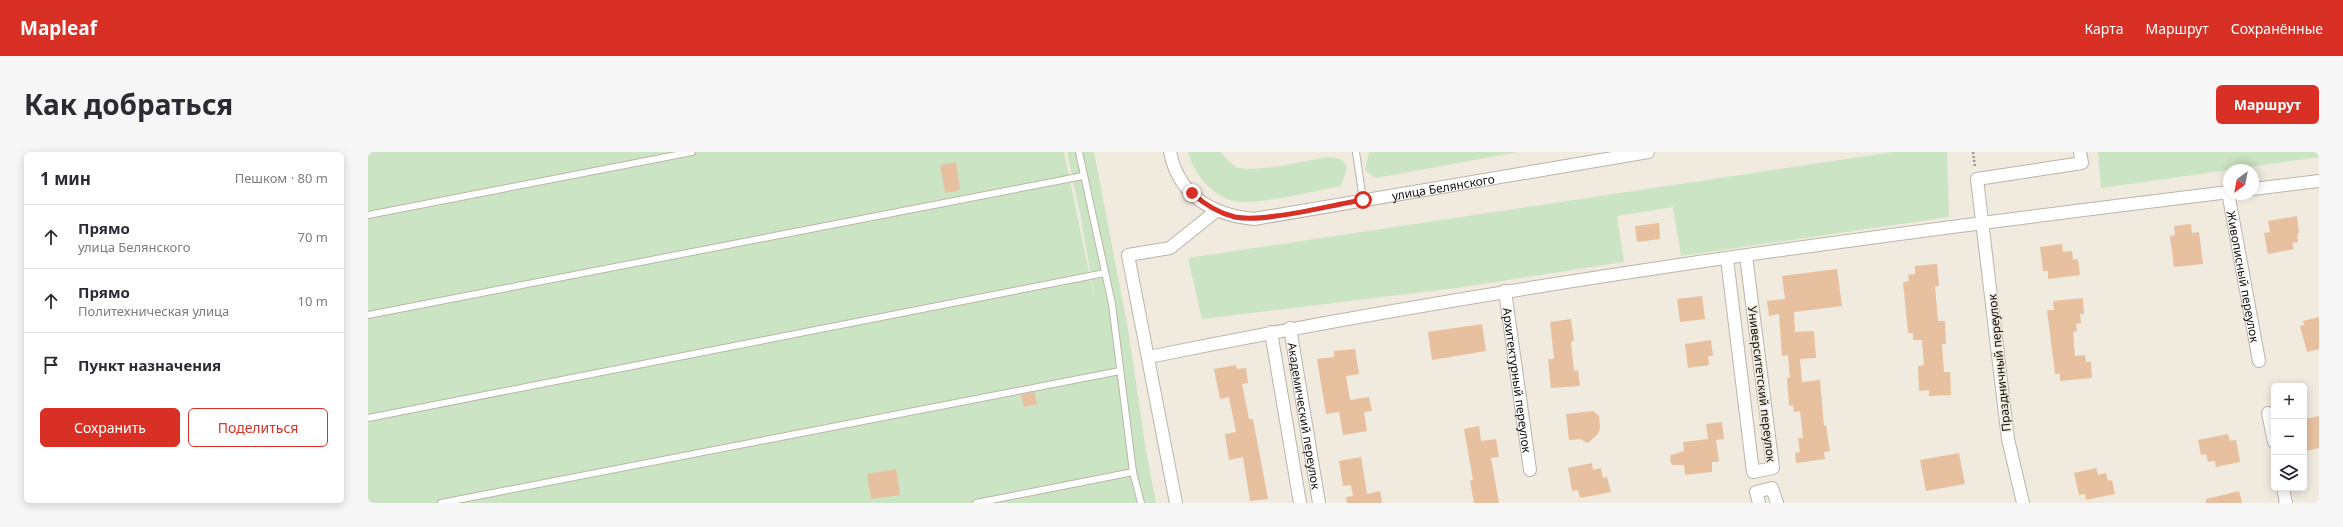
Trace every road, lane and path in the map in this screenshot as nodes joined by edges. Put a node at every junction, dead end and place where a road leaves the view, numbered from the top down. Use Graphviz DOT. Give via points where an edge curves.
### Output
graph roads {
  1 [pos="692,152"];
  2 [pos="1079,152"];
  3 [pos="1170,152"];
  4 [pos="1356,152"];
  5 [pos="1648,152"];
  6 [pos="2080,152"];
  7 [pos="1083,176"];
  8 [pos="2319,181"];
  9 [pos="2259,188"];
  10 [pos="2223,193"];
  11 [pos="1363,200"];
  12 [pos="2230,200"];
  13 [pos="1216,210"];
  14 [pos="368,215"];
  15 [pos="1983,222"];
  16 [pos="1746,256"];
  17 [pos="1727,259"];
  18 [pos="1104,273"];
  19 [pos="1505,291"];
  20 [pos="368,315"];
  21 [pos="1290,328"];
  22 [pos="1271,332"];
  23 [pos="1149,357"];
  24 [pos="2259,361"];
  25 [pos="1120,371"];
  26 [pos="2268,413"];
  27 [pos="368,418"];
  28 [pos="2271,428"];
  29 [pos="1530,470"];
  30 [pos="1133,472"];
  31 [pos="2284,491"];
  32 [pos="441,503"];
  33 [pos="976,503"];
  34 [pos="1141,503"];
  35 [pos="1176,503"];
  36 [pos="1300,503"];
  37 [pos="1319,503"];
  38 [pos="1759,503"];
  39 [pos="1776,503"];
  40 [pos="2023,503"];
  41 [pos="2286,503"];
  1 -- 14 [label="lane"];
  2 -- 7 [label="lane"];
  3 -- 13 [label="street, улица Белянского" via="1179,177 1192,193"];
  4 -- 11 [label="lane"];
  5 -- 11 [label="street, улица Белянского"];
  6 -- 15 [label="street, Праздничный переулок" via="2082,163 1977,179"];
  7 -- 18 [label="lane"];
  7 -- 20 [label="lane"];
  8 -- 9 [label="street"];
  10 -- 15 [label="street"];
  11 -- 13 [label="street, улица Белянского" via="1254,219 1234,217"];
  12 -- 24 [label="street, Живописный переулок"];
  13 -- 23 [label="street" via="1170,248 1128,255"];
  15 -- 16 [label="street"];
  15 -- 40 [label="street, Праздничный переулок" via="2008,438"];
  16 -- 17 [label="street"];
  16 -- 17 [label="street, Университетский переулок" via="1773,468 1753,472"];
  17 -- 19 [label="street"];
  18 -- 25 [label="lane" via="1112,304"];
  18 -- 27 [label="lane"];
  19 -- 21 [label="street"];
  19 -- 29 [label="street, Архитектурный переулок"];
  21 -- 22 [label="street"];
  21 -- 37 [label="street, Академический переулок"];
  22 -- 23 [label="street"];
  22 -- 36 [label="street, Академический переулок"];
  23 -- 35 [label="street"];
  25 -- 30 [label="lane"];
  25 -- 32 [label="lane"];
  26 -- 28 [label="street"];
  30 -- 33 [label="lane"];
  30 -- 34 [label="lane"];
  31 -- 41 [label="street"];
  38 -- 39 [label="street" via="1756,492 1772,488"];
}
